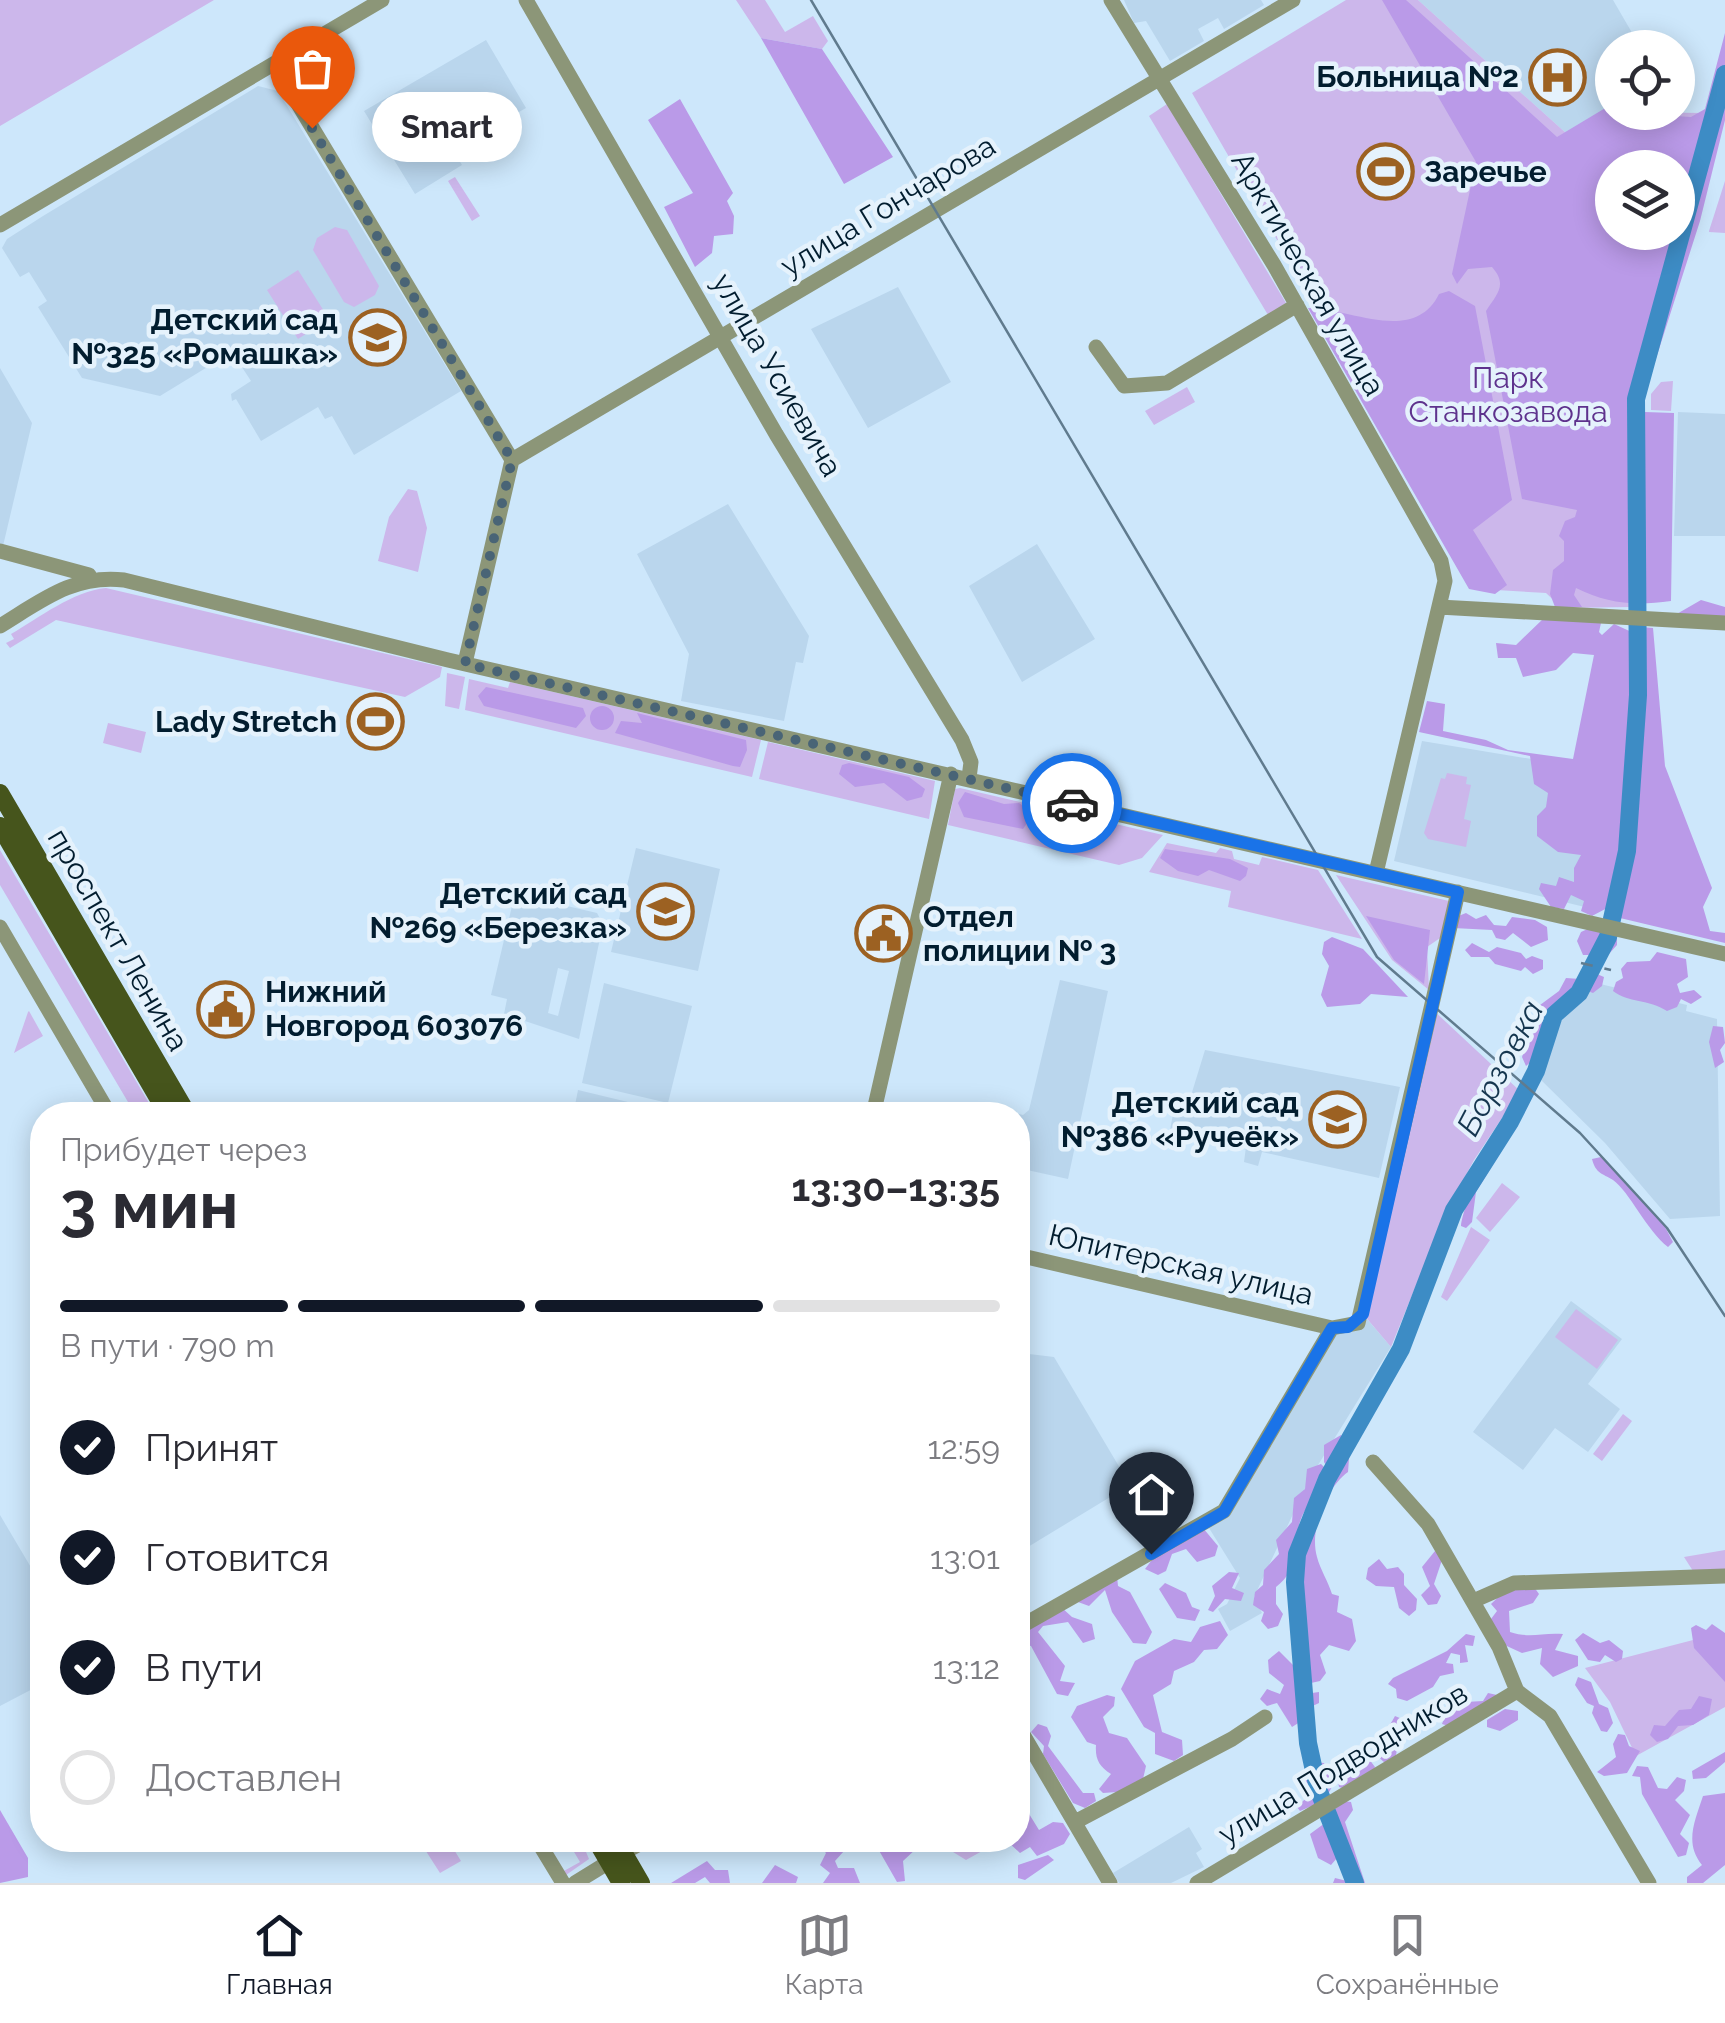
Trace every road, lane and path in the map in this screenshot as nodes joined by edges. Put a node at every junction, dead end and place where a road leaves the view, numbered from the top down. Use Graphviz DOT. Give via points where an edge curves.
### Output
graph roads {
  1 [pos="382,0"];
  2 [pos="526,0"];
  3 [pos="1111,0"];
  4 [pos="1293,0"];
  5 [pos="274,64"];
  6 [pos="1160,78"];
  7 [pos="0,225"];
  8 [pos="1297,305"];
  9 [pos="723,337"];
  10 [pos="1096,346"];
  11 [pos="512,460"];
  12 [pos="0,551"];
  13 [pos="98,577"];
  14 [pos="1439,606"];
  15 [pos="1725,623"];
  16 [pos="0,626"];
  17 [pos="465,664"];
  18 [pos="950,774"];
  19 [pos="969,778"];
  20 [pos="0,792"];
  21 [pos="0,826"];
  22 [pos="1376,873"];
  23 [pos="1458,892"];
  24 [pos="0,927"];
  25 [pos="1725,954"];
  26 [pos="102,1102"];
  27 [pos="160,1102"];
  28 [pos="180,1102"];
  29 [pos="876,1102"];
  30 [pos="1030,1258"];
  31 [pos="1332,1328"];
  32 [pos="1373,1462"];
  33 [pos="1725,1576"];
  34 [pos="1473,1602"];
  35 [pos="1030,1621"];
  36 [pos="1517,1691"];
  37 [pos="1265,1717"];
  38 [pos="1030,1746"];
  39 [pos="1075,1822"];
  40 [pos="544,1852"];
  41 [pos="616,1852"];
  42 [pos="563,1883"];
  43 [pos="575,1883"];
  44 [pos="621,1883"];
  45 [pos="641,1883"];
  46 [pos="1110,1883"];
  47 [pos="1197,1883"];
  48 [pos="1649,1883"];
  1 -- 5 [label="street"];
  2 -- 9 [label="street, улица Усиевича"];
  3 -- 6 [label="street, Арктическая улица"];
  4 -- 6 [label="street, улица Гончарова"];
  5 -- 7 [label="street"];
  5 -- 11 [label="street"];
  6 -- 8 [label="street, Арктическая улица"];
  6 -- 9 [label="street, улица Гончарова"];
  8 -- 10 [label="street" via="1168,383 1124,386"];
  8 -- 14 [label="street, Арктическая улица" via="1442,561"];
  9 -- 11 [label="street, улица Гончарова"];
  9 -- 19 [label="street, улица Усиевича" via="962,740"];
  11 -- 17 [label="street"];
  12 -- 13 [label="street"];
  13 -- 16 [label="street" via="75,582"];
  13 -- 17 [label="street"];
  14 -- 15 [label="street"];
  14 -- 22 [label="street, Арктическая улица"];
  17 -- 18 [label="street"];
  18 -- 19 [label="street"];
  18 -- 29 [label="street"];
  19 -- 22 [label="street"];
  20 -- 28 [label="main road, проспект Ленина"];
  21 -- 27 [label="main road, проспект Ленина"];
  22 -- 23 [label="street"];
  23 -- 25 [label="street"];
  23 -- 31 [label="street" via="1363,1314 1348,1327"];
  24 -- 26 [label="street"];
  30 -- 31 [label="street, Юпитерская улица"];
  31 -- 35 [label="street" via="1224,1512"];
  32 -- 34 [label="street" via="1428,1524"];
  33 -- 34 [label="street" via="1514,1583"];
  34 -- 36 [label="street"];
  36 -- 47 [label="street, улица Подводников"];
  36 -- 48 [label="street" via="1550,1716"];
  37 -- 39 [label="street"];
  38 -- 39 [label="street"];
  39 -- 46 [label="street"];
  40 -- 42 [label="street"];
  41 -- 43 [label="street"];
  41 -- 44 [label="main road"];
  41 -- 45 [label="main road"];
}
